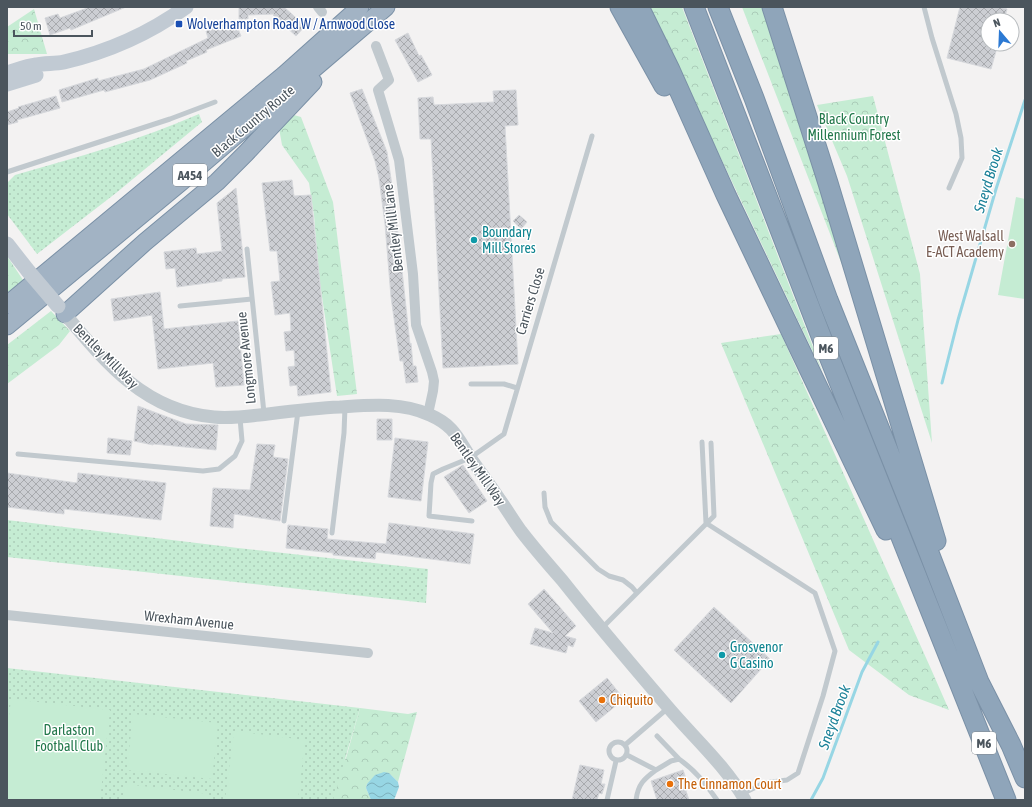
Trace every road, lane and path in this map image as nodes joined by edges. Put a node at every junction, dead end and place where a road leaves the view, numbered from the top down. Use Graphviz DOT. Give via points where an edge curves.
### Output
graph roads {
  1 [pos="186,7"];
  2 [pos="360,7"];
  3 [pos="386,7"];
  4 [pos="620,7"];
  5 [pos="639,7"];
  6 [pos="694,7"];
  7 [pos="718,7"];
  8 [pos="772,7"];
  9 [pos="924,7"];
  10 [pos="370,21"];
  11 [pos="376,46"];
  12 [pos="62,62"];
  13 [pos="35,65"];
  14 [pos="7,66"];
  15 [pos="7,73"];
  16 [pos="7,84"];
  17 [pos="215,102"];
  18 [pos="592,136"];
  19 [pos="7,172"];
  20 [pos="949,188"];
  21 [pos="726,196"];
  22 [pos="7,244"];
  23 [pos="247,249"];
  24 [pos="252,299"];
  25 [pos="7,305"];
  26 [pos="180,306"];
  27 [pos="62,310"];
  28 [pos="7,326"];
  29 [pos="472,384"];
  30 [pos="517,388"];
  31 [pos="345,406"];
  32 [pos="298,411"];
  33 [pos="264,414"];
  34 [pos="428,414"];
  35 [pos="240,417"];
  36 [pos="702,442"];
  37 [pos="711,443"];
  38 [pos="18,454"];
  39 [pos="470,458"];
  40 [pos="544,493"];
  41 [pos="284,521"];
  42 [pos="472,521"];
  43 [pos="706,523"];
  44 [pos="332,533"];
  45 [pos="637,593"];
  46 [pos="7,615"];
  47 [pos="601,629"];
  48 [pos="368,653"];
  49 [pos="979,682"];
  50 [pos="961,687"];
  51 [pos="668,708"];
  52 [pos="657,736"];
  53 [pos="626,746"];
  54 [pos="627,755"];
  55 [pos="679,759"];
  56 [pos="616,761"];
  57 [pos="656,770"];
  58 [pos="1025,778"];
  59 [pos="744,797"];
  60 [pos="607,800"];
  61 [pos="636,800"];
  62 [pos="716,800"];
  63 [pos="1006,800"];
  1 -- 12 [label="main road" via="138,36 104,50"];
  2 -- 25 [label="highway, Black Country Route / A454" via="284,75"];
  3 -- 10 [label="highway, Black Country Route / A454"];
  4 -- 21 [label="highway"];
  5 -- 21 [label="highway"];
  6 -- 50 [label="highway, M6" via="826,349"];
  7 -- 49 [label="highway, M6" via="828,300"];
  8 -- 49 [label="highway"];
  9 -- 20 [label="lane" via="962,138 962,158"];
  10 -- 27 [label="highway" via="217,182"];
  10 -- 28 [label="highway, Black Country Route / A454"];
  11 -- 34 [label="street, Bentley Mill Lane" via="389,80 378,90 399,160 416,325 434,381"];
  12 -- 13 [label="main road"];
  12 -- 16 [label="main road" via="38,74"];
  13 -- 14 [label="lane"];
  13 -- 15 [label="main road"];
  17 -- 19 [label="lane"];
  18 -- 30 [label="lane, Carriers Close"];
  21 -- 50 [label="highway"];
  22 -- 27 [label="main road, Bentley Mill Way, bridge"];
  23 -- 24 [label="lane, Longmore Avenue"];
  24 -- 26 [label="lane, Longmore Avenue"];
  24 -- 33 [label="lane, Longmore Avenue"];
  27 -- 35 [label="street, Bentley Mill Way" via="115,369 145,394 163,404 196,415"];
  29 -- 30 [label="lane" via="504,384"];
  30 -- 39 [label="lane, Carriers Close" via="504,434"];
  31 -- 32 [label="street, Bentley Mill Way"];
  31 -- 34 [label="street, Bentley Mill Way" via="380,404"];
  31 -- 44 [label="lane"];
  32 -- 33 [label="street, Bentley Mill Way"];
  32 -- 41 [label="lane"];
  33 -- 35 [label="street, Bentley Mill Way"];
  34 -- 39 [label="street, Bentley Mill Way" via="455,433"];
  35 -- 38 [label="lane" via="242,441 235,456 219,469 203,471"];
  36 -- 43 [label="lane"];
  37 -- 43 [label="lane" via="714,516"];
  39 -- 42 [label="lane, Carriers Close" via="433,474 429,516"];
  39 -- 47 [label="street, Bentley Mill Way" via="521,531"];
  40 -- 45 [label="lane" via="545,507 551,522 598,569 623,580"];
  43 -- 45 [label="lane"];
  43 -- 59 [label="lane" via="815,593 835,651 798,773 787,780 764,783"];
  45 -- 47 [label="lane"];
  46 -- 48 [label="street, Wrexham Avenue"];
  47 -- 51 [label="street, Bentley Mill Way"];
  49 -- 58 [label="highway, M6"];
  50 -- 63 [label="highway, M6"];
  51 -- 53 [label="lane"];
  51 -- 59 [label="street, Bentley Mill Way" via="714,758"];
  52 -- 55 [label="lane"];
  53 -- 54 [label="lane"];
  53 -- 56 [label="lane" via="617,742 610,746 609,755"];
  54 -- 56 [label="lane"];
  54 -- 57 [label="lane"];
  55 -- 57 [label="lane"];
  55 -- 62 [label="lane" via="692,768"];
  56 -- 60 [label="lane"];
  57 -- 61 [label="lane" via="643,779"];
}
